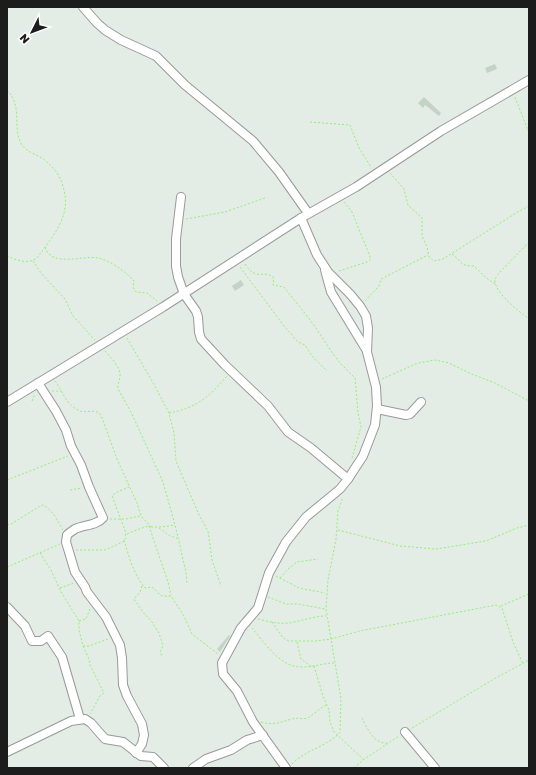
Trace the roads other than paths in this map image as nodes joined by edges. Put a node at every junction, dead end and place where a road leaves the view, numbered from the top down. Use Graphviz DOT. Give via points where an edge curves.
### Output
graph roads {
  1 [pos="83,7"];
  2 [pos="529,80"];
  3 [pos="521,84"];
  4 [pos="529,87"];
  5 [pos="181,197"];
  6 [pos="304,216"];
  7 [pos="324,266"];
  8 [pos="184,294"];
  9 [pos="367,352"];
  10 [pos="38,383"];
  11 [pos="7,402"];
  12 [pos="421,402"];
  13 [pos="377,409"];
  14 [pos="348,479"];
  15 [pos="7,607"];
  16 [pos="83,719"];
  17 [pos="405,732"];
  18 [pos="263,735"];
  19 [pos="7,752"];
  20 [pos="136,753"];
  21 [pos="164,768"];
  22 [pos="193,768"];
  23 [pos="288,768"];
  24 [pos="434,768"];
  1 -- 6 [label="street" via="110,33 156,56 190,90 253,142 279,172"];
  2 -- 3 [label="street"];
  3 -- 4 [label="street"];
  3 -- 6 [label="street"];
  5 -- 8 [label="street" via="176,266"];
  6 -- 7 [label="street" via="317,255"];
  6 -- 8 [label="street"];
  7 -- 9 [label="street" via="331,292"];
  7 -- 9 [label="street" via="366,316"];
  8 -- 10 [label="street"];
  8 -- 14 [label="street" via="196,311 201,339 268,406 288,432"];
  9 -- 13 [label="street" via="375,382"];
  10 -- 11 [label="street"];
  10 -- 20 [label="street" via="60,418 103,519 75,530 67,542 75,572 106,616 120,645 123,685 142,724 144,735"];
  12 -- 13 [label="street" via="406,415"];
  13 -- 14 [label="street" via="370,440"];
  14 -- 18 [label="street" via="306,517 286,542 269,572 258,608 248,619 222,663 223,674 237,691"];
  15 -- 16 [label="street" via="24,626 32,641 40,641 48,636 62,656"];
  16 -- 19 [label="street" via="70,721"];
  16 -- 20 [label="street" via="91,723 105,739 124,742"];
  17 -- 24 [label="street"];
  18 -- 22 [label="street" via="247,740"];
  18 -- 23 [label="street"];
  20 -- 21 [label="street" via="153,757"];
}
